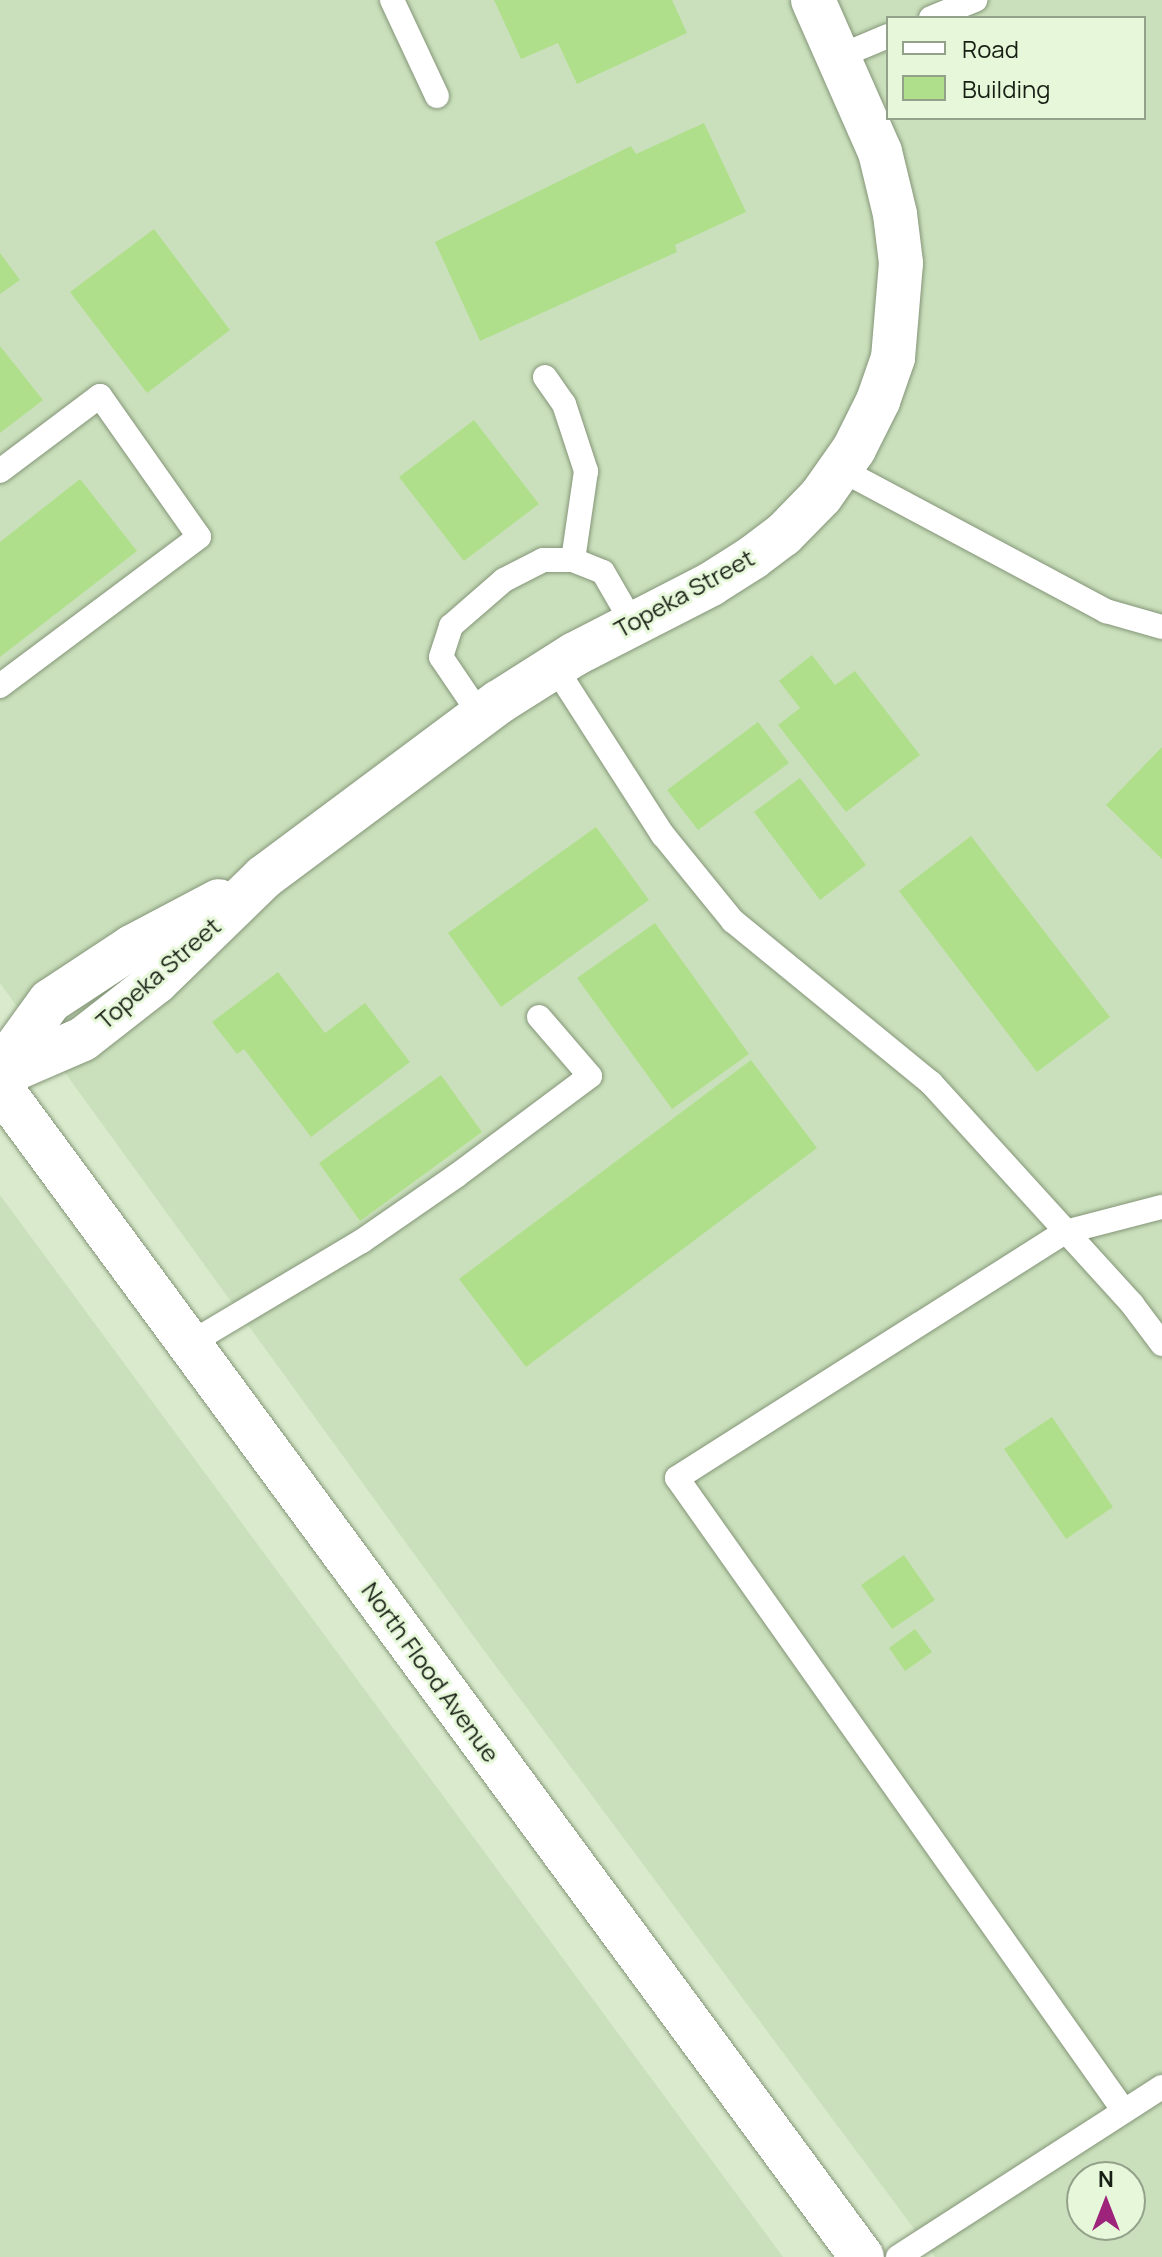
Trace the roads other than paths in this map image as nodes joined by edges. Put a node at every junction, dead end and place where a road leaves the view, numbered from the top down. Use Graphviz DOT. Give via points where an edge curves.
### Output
graph roads {
  1 [pos="392,0"];
  2 [pos="813,0"];
  3 [pos="975,0"];
  4 [pos="936,16"];
  5 [pos="886,37"];
  6 [pos="838,57"];
  7 [pos="437,96"];
  8 [pos="545,377"];
  9 [pos="840,469"];
  10 [pos="0,471"];
  11 [pos="573,560"];
  12 [pos="632,622"];
  13 [pos="1162,627"];
  14 [pos="555,667"];
  15 [pos="0,686"];
  16 [pos="481,716"];
  17 [pos="539,1017"];
  18 [pos="0,1072"];
  19 [pos="0,1087"];
  20 [pos="1162,1207"];
  21 [pos="1065,1232"];
  22 [pos="189,1344"];
  23 [pos="1162,1344"];
  24 [pos="1162,2087"];
  25 [pos="1124,2111"];
  26 [pos="862,2257"];
  27 [pos="898,2257"];
  1 -- 7 [label="lane"];
  2 -- 6 [label="street, Topeka Street"];
  3 -- 4 [label="lane"];
  5 -- 6 [label="lane"];
  6 -- 9 [label="street, Topeka Street" via="880,152 901,263 893,358 878,401"];
  8 -- 11 [label="lane" via="564,404 586,471"];
  9 -- 12 [label="street, Topeka Street" via="763,551 711,584"];
  9 -- 13 [label="lane" via="1106,611"];
  10 -- 15 [label="lane" via="100,396 199,537"];
  11 -- 12 [label="lane" via="603,572"];
  11 -- 16 [label="lane" via="543,560 504,580 451,626 441,657"];
  12 -- 14 [label="street, Topeka Street"];
  14 -- 16 [label="street, Topeka Street"];
  14 -- 21 [label="lane" via="663,835 733,921 931,1083"];
  16 -- 18 [label="street, Topeka Street" via="264,877 132,947 50,1001"];
  17 -- 22 [label="lane" via="590,1076 362,1241"];
  19 -- 22 [label="street, North Flood Avenue"];
  20 -- 21 [label="lane"];
  21 -- 23 [label="lane"];
  21 -- 25 [label="lane" via="677,1478"];
  22 -- 26 [label="street, North Flood Avenue"];
  24 -- 25 [label="lane"];
  25 -- 27 [label="lane"];
}
